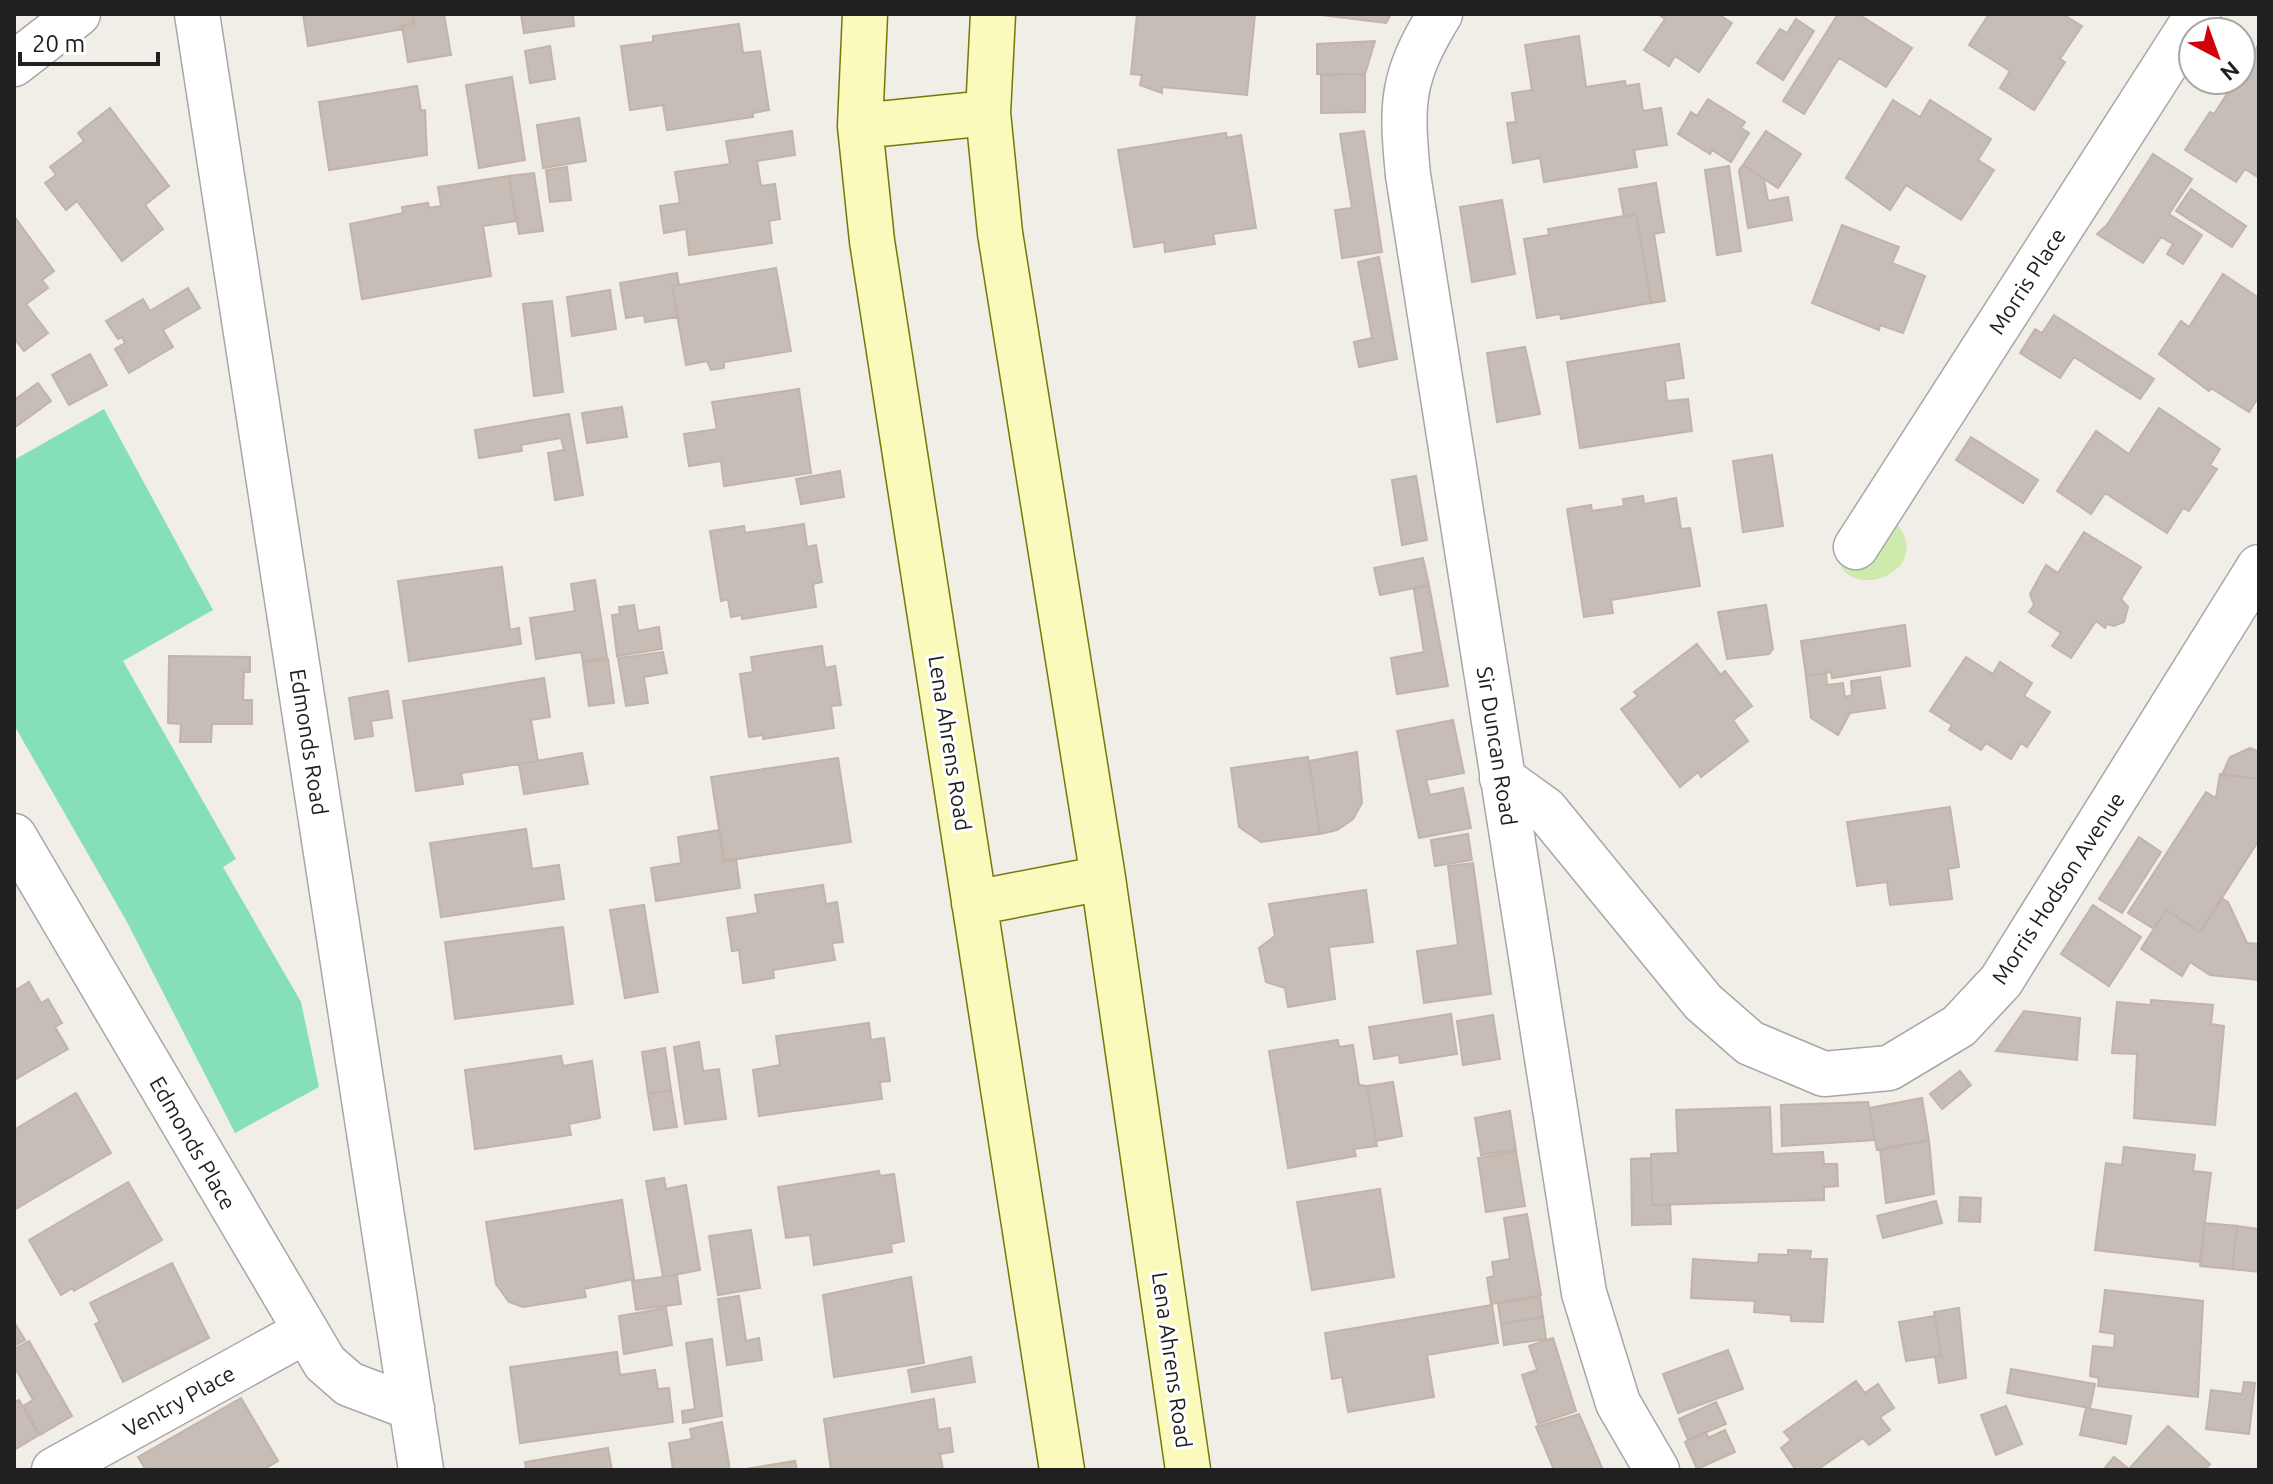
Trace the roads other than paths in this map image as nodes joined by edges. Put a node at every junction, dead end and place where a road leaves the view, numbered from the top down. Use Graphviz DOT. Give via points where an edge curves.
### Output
graph roads {
  1 [pos="78,14"];
  2 [pos="197,14"];
  3 [pos="865,14"];
  4 [pos="993,14"];
  5 [pos="1440,14"];
  6 [pos="2198,14"];
  7 [pos="14,64"];
  8 [pos="988,113"];
  9 [pos="860,126"];
  10 [pos="1856,547"];
  11 [pos="2259,567"];
  12 [pos="1502,778"];
  13 [pos="14,836"];
  14 [pos="1103,878"];
  15 [pos="974,903"];
  16 [pos="304,1332"];
  17 [pos="412,1408"];
  18 [pos="54,1470"];
  19 [pos="421,1470"];
  20 [pos="1062,1470"];
  21 [pos="1188,1470"];
  22 [pos="1657,1470"];
  1 -- 7 [label="street"];
  2 -- 17 [label="street, Edmonds Road"];
  3 -- 9 [label="main road, Lena Ahrens Road"];
  4 -- 8 [label="main road, Lena Ahrens Road"];
  5 -- 12 [label="street, Sir Duncan Road" via="1415,55 1402,112"];
  6 -- 10 [label="street, Morris Place"];
  8 -- 9 [label="main road"];
  8 -- 14 [label="main road, Lena Ahrens Road" via="1000,233"];
  9 -- 15 [label="main road, Lena Ahrens Road" via="872,241"];
  11 -- 12 [label="street, Morris Hodson Avenue" via="2001,981 1959,1026 1889,1068 1824,1074 1750,1043 1703,1002 1545,809"];
  12 -- 22 [label="street, Sir Duncan Road" via="1584,1293 1618,1403"];
  13 -- 16 [label="street, Edmonds Place"];
  14 -- 15 [label="main road"];
  14 -- 21 [label="main road, Lena Ahrens Road"];
  15 -- 20 [label="main road, Lena Ahrens Road"];
  16 -- 17 [label="street, Edmonds Place" via="325,1363 349,1384"];
  16 -- 18 [label="street, Ventry Place"];
  17 -- 19 [label="street, Edmonds Road"];
}
